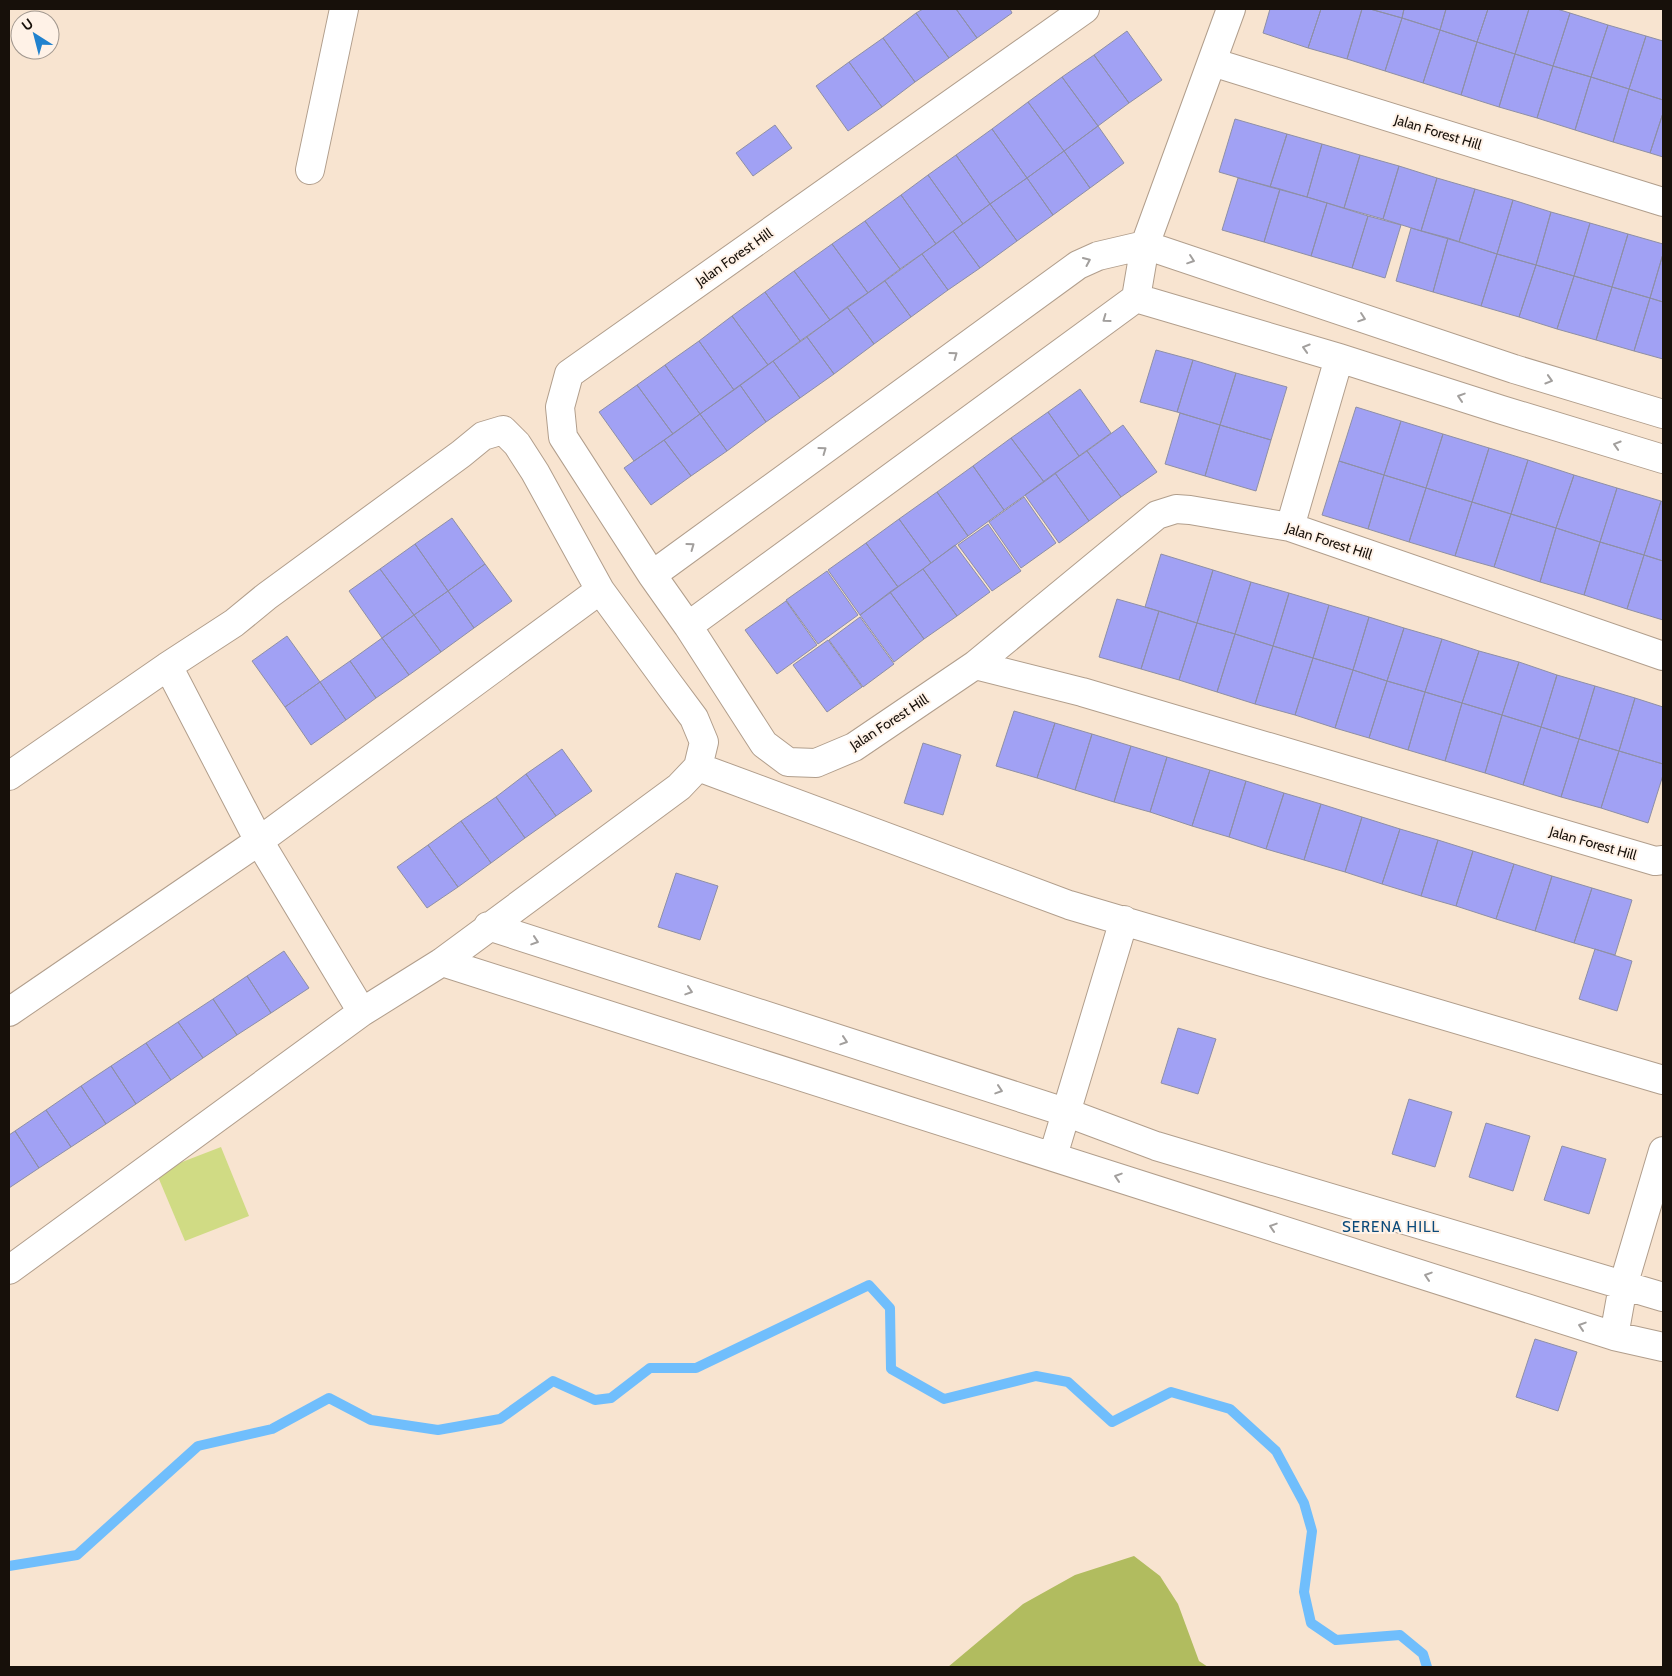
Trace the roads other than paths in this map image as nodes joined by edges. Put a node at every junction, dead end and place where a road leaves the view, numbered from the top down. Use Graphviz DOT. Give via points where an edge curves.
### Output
graph roads {
  1 [pos="344,9"];
  2 [pos="1085,9"];
  3 [pos="1231,9"];
  4 [pos="1212,62"];
  5 [pos="310,170"];
  6 [pos="1663,202"];
  7 [pos="1145,245"];
  8 [pos="1136,298"];
  9 [pos="1339,358"];
  10 [pos="1514,369"];
  11 [pos="1502,410"];
  12 [pos="1663,414"];
  13 [pos="1663,459"];
  14 [pos="1290,527"];
  15 [pos="652,574"];
  16 [pos="600,590"];
  17 [pos="688,626"];
  18 [pos="1663,656"];
  19 [pos="975,665"];
  20 [pos="168,666"];
  21 [pos="698,767"];
  22 [pos="9,776"];
  23 [pos="259,841"];
  24 [pos="1663,860"];
  25 [pos="1124,920"];
  26 [pos="488,926"];
  27 [pos="442,962"];
  28 [pos="9,1012"];
  29 [pos="362,1012"];
  30 [pos="1663,1080"];
  31 [pos="1065,1112"];
  32 [pos="1663,1151"];
  33 [pos="1052,1156"];
  34 [pos="9,1270"];
  35 [pos="1623,1286"];
  36 [pos="1663,1297"];
  37 [pos="1614,1336"];
  38 [pos="1663,1347"];
  1 -- 5 [label="street"];
  2 -- 15 [label="street, Jalan Forest Hill" via="570,374 560,407 563,437"];
  3 -- 4 [label="street"];
  4 -- 6 [label="street, Jalan Forest Hill"];
  4 -- 7 [label="street"];
  7 -- 8 [label="street"];
  7 -- 10 [label="street, one-way"];
  15 -- 7 [label="street, one-way" via="1078,265 1098,256"];
  9 -- 8 [label="street, one-way"];
  8 -- 17 [label="street, one-way"];
  11 -- 9 [label="street, one-way"];
  9 -- 14 [label="street"];
  10 -- 11 [label="street"];
  10 -- 12 [label="street, one-way"];
  13 -- 11 [label="street, one-way"];
  14 -- 18 [label="street, Jalan Forest Hill"];
  14 -- 19 [label="street, Jalan Forest Hill" via="1190,510 1176,509 1157,515"];
  15 -- 17 [label="street, Jalan Forest Hill"];
  16 -- 20 [label="street" via="535,472 517,444 503,430 483,436 234,623"];
  16 -- 21 [label="street" via="694,718 704,742"];
  16 -- 23 [label="street"];
  17 -- 19 [label="street, Jalan Forest Hill" via="764,744 788,762 816,763 854,747"];
  19 -- 24 [label="street, Jalan Forest Hill" via="1082,692 1655,862"];
  20 -- 22 [label="street"];
  20 -- 23 [label="street"];
  21 -- 25 [label="street" via="1069,905"];
  21 -- 26 [label="street" via="679,787"];
  23 -- 28 [label="street"];
  23 -- 29 [label="street"];
  25 -- 30 [label="street"];
  25 -- 31 [label="street"];
  26 -- 27 [label="street"];
  26 -- 31 [label="street, one-way"];
  27 -- 29 [label="street"];
  27 -- 33 [label="street"];
  29 -- 34 [label="street"];
  31 -- 33 [label="street"];
  31 -- 35 [label="street" via="1156,1146"];
  32 -- 35 [label="street"];
  37 -- 33 [label="street, one-way"];
  35 -- 36 [label="street"];
  35 -- 37 [label="street"];
  37 -- 38 [label="street"];
}
